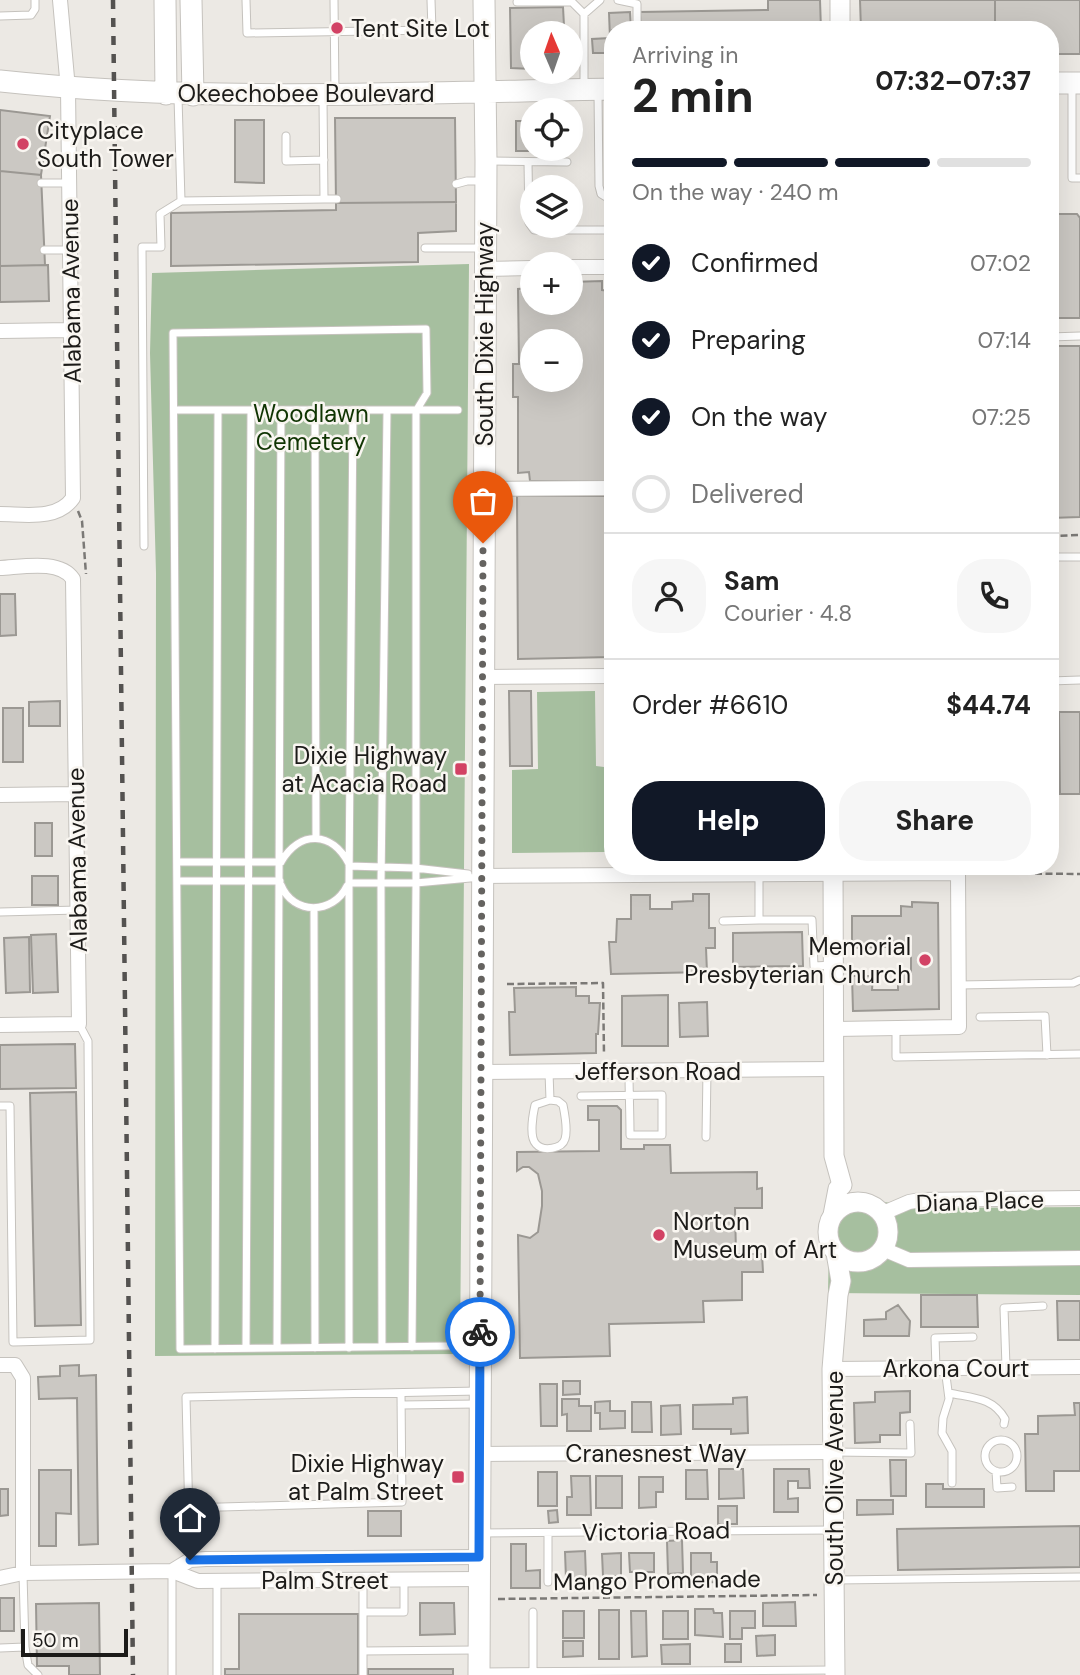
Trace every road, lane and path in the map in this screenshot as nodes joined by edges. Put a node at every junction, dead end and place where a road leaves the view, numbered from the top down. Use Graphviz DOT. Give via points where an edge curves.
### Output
graph roads {
  1 [pos="35,0"];
  2 [pos="60,0"];
  3 [pos="165,0"];
  4 [pos="191,0"];
  5 [pos="246,0"];
  6 [pos="334,0"];
  7 [pos="431,0"];
  8 [pos="484,0"];
  9 [pos="600,0"];
  10 [pos="618,0"];
  11 [pos="840,0"];
  12 [pos="517,2"];
  13 [pos="584,14"];
  14 [pos="0,16"];
  15 [pos="637,21"];
  16 [pos="840,21"];
  17 [pos="335,31"];
  18 [pos="0,81"];
  19 [pos="1076,83"];
  20 [pos="68,89"];
  21 [pos="598,89"];
  22 [pos="485,92"];
  23 [pos="179,94"];
  24 [pos="329,94"];
  25 [pos="286,136"];
  26 [pos="324,160"];
  27 [pos="528,162"];
  28 [pos="567,162"];
  29 [pos="485,171"];
  30 [pos="1080,178"];
  31 [pos="41,183"];
  32 [pos="69,183"];
  33 [pos="456,184"];
  34 [pos="604,196"];
  35 [pos="324,199"];
  36 [pos="337,199"];
  37 [pos="181,201"];
  38 [pos="604,230"];
  39 [pos="425,248"];
  40 [pos="44,250"];
  41 [pos="70,250"];
  42 [pos="485,258"];
  43 [pos="520,265"];
  44 [pos="604,268"];
  45 [pos="583,271"];
  46 [pos="71,330"];
  47 [pos="0,331"];
  48 [pos="1080,336"];
  49 [pos="1059,337"];
  50 [pos="174,410"];
  51 [pos="251,410"];
  52 [pos="458,410"];
  53 [pos="218,411"];
  54 [pos="281,411"];
  55 [pos="316,411"];
  56 [pos="353,411"];
  57 [pos="387,411"];
  58 [pos="416,411"];
  59 [pos="604,488"];
  60 [pos="484,489"];
  61 [pos="73,498"];
  62 [pos="0,514"];
  63 [pos="1080,535"];
  64 [pos="1059,536"];
  65 [pos="144,546"];
  66 [pos="1059,557"];
  67 [pos="1080,557"];
  68 [pos="0,568"];
  69 [pos="86,575"];
  70 [pos="604,676"];
  71 [pos="483,677"];
  72 [pos="1080,680"];
  73 [pos="1059,681"];
  74 [pos="76,794"];
  75 [pos="0,795"];
  76 [pos="316,838"];
  77 [pos="177,862"];
  78 [pos="216,862"];
  79 [pos="248,862"];
  80 [pos="281,862"];
  81 [pos="349,866"];
  82 [pos="382,866"];
  83 [pos="415,868"];
  84 [pos="604,873"];
  85 [pos="1059,874"];
  86 [pos="1080,874"];
  87 [pos="759,875"];
  88 [pos="833,875"];
  89 [pos="951,875"];
  90 [pos="482,876"];
  91 [pos="178,881"];
  92 [pos="247,881"];
  93 [pos="280,881"];
  94 [pos="216,882"];
  95 [pos="349,883"];
  96 [pos="381,883"];
  97 [pos="415,883"];
  98 [pos="314,909"];
  99 [pos="78,910"];
  100 [pos="0,912"];
  101 [pos="759,920"];
  102 [pos="723,922"];
  103 [pos="834,965"];
  104 [pos="1080,980"];
  105 [pos="507,984"];
  106 [pos="959,985"];
  107 [pos="981,1017"];
  108 [pos="79,1024"];
  109 [pos="0,1025"];
  110 [pos="896,1028"];
  111 [pos="835,1029"];
  112 [pos="1080,1054"];
  113 [pos="604,1055"];
  114 [pos="1047,1055"];
  115 [pos="835,1069"];
  116 [pos="707,1070"];
  117 [pos="549,1071"];
  118 [pos="629,1071"];
  119 [pos="481,1072"];
  120 [pos="581,1096"];
  121 [pos="630,1096"];
  122 [pos="550,1100"];
  123 [pos="0,1105"];
  124 [pos="706,1137"];
  125 [pos="842,1185"];
  126 [pos="1080,1198"];
  127 [pos="874,1208"];
  128 [pos="834,1215"];
  129 [pos="883,1249"];
  130 [pos="836,1253"];
  131 [pos="1080,1258"];
  132 [pos="863,1261"];
  133 [pos="841,1281"];
  134 [pos="1043,1306"];
  135 [pos="972,1337"];
  136 [pos="449,1346"];
  137 [pos="382,1347"];
  138 [pos="412,1347"];
  139 [pos="246,1348"];
  140 [pos="277,1348"];
  141 [pos="314,1348"];
  142 [pos="349,1348"];
  143 [pos="215,1349"];
  144 [pos="0,1365"];
  145 [pos="1080,1367"];
  146 [pos="941,1368"];
  147 [pos="1006,1368"];
  148 [pos="832,1369"];
  149 [pos="401,1393"];
  150 [pos="949,1393"];
  151 [pos="480,1398"];
  152 [pos="401,1405"];
  153 [pos="1004,1423"];
  154 [pos="910,1424"];
  155 [pos="833,1452"];
  156 [pos="480,1454"];
  157 [pos="996,1471"];
  158 [pos="952,1483"];
  159 [pos="1012,1487"];
  160 [pos="187,1508"];
  161 [pos="834,1530"];
  162 [pos="548,1532"];
  163 [pos="479,1533"];
  164 [pos="479,1557"];
  165 [pos="190,1560"];
  166 [pos="0,1567"];
  167 [pos="172,1572"];
  168 [pos="23,1573"];
  169 [pos="1080,1577"];
  170 [pos="0,1578"];
  171 [pos="363,1580"];
  172 [pos="404,1580"];
  173 [pos="217,1581"];
  174 [pos="548,1582"];
  175 [pos="834,1587"];
  176 [pos="480,1589"];
  177 [pos="363,1612"];
  178 [pos="533,1612"];
  179 [pos="25,1647"];
  180 [pos="0,1648"];
  181 [pos="479,1650"];
  182 [pos="363,1651"];
  183 [pos="533,1671"];
  184 [pos="835,1672"];
  185 [pos="479,1673"];
  186 [pos="38,1675"];
  187 [pos="172,1675"];
  188 [pos="217,1675"];
  189 [pos="363,1675"];
  1 -- 14 [label="lane" via="31,15"];
  2 -- 20 [label="street, Alabama Avenue"];
  3 -- 23 [label="main road"];
  4 -- 23 [label="main road"];
  5 -- 17 [label="lane" via="247,33"];
  6 -- 17 [label="lane"];
  7 -- 17 [label="lane" via="432,30"];
  8 -- 22 [label="main road, South Dixie Highway"];
  9 -- 13 [label="lane"];
  10 -- 15 [label="lane" via="637,4"];
  11 -- 16 [label="street"];
  12 -- 13 [label="lane" via="572,2"];
  13 -- 21 [label="lane"];
  17 -- 24 [label="lane"];
  18 -- 20 [label="main road, Okeechobee Boulevard"];
  19 -- 30 [label="lane" via="1072,178"];
  20 -- 23 [label="main road, Okeechobee Boulevard"];
  20 -- 32 [label="street, Alabama Avenue"];
  21 -- 22 [label="main road, Okeechobee Boulevard"];
  21 -- 34 [label="lane" via="599,186"];
  22 -- 24 [label="main road, Okeechobee Boulevard"];
  22 -- 29 [label="main road, South Dixie Highway"];
  23 -- 24 [label="main road, Okeechobee Boulevard"];
  23 -- 37 [label="lane"];
  24 -- 26 [label="lane"];
  25 -- 26 [label="lane" via="286,160"];
  26 -- 35 [label="lane"];
  27 -- 28 [label="lane"];
  27 -- 29 [label="lane"];
  27 -- 38 [label="lane" via="529,223 534,230"];
  29 -- 33 [label="lane"];
  29 -- 42 [label="main road, South Dixie Highway"];
  31 -- 32 [label="lane"];
  32 -- 41 [label="street, Alabama Avenue"];
  35 -- 36 [label="lane"];
  35 -- 37 [label="lane"];
  37 -- 65 [label="lane" via="160,214 161,247 142,247"];
  39 -- 42 [label="lane"];
  40 -- 41 [label="lane"];
  41 -- 46 [label="street, Alabama Avenue"];
  42 -- 43 [label="street"];
  42 -- 60 [label="main road, South Dixie Highway"];
  44 -- 45 [label="street"];
  46 -- 47 [label="street"];
  46 -- 61 [label="street, Alabama Avenue"];
  48 -- 49 [label="lane"];
  50 -- 53 [label="lane"];
  50 -- 58 [label="lane" via="173,333 426,329 427,393"];
  50 -- 77 [label="lane"];
  51 -- 53 [label="lane"];
  51 -- 54 [label="lane"];
  51 -- 79 [label="lane"];
  52 -- 58 [label="lane"];
  53 -- 78 [label="lane"];
  54 -- 55 [label="lane"];
  54 -- 80 [label="lane"];
  55 -- 56 [label="lane"];
  55 -- 76 [label="lane"];
  56 -- 57 [label="lane"];
  56 -- 81 [label="lane"];
  57 -- 58 [label="lane"];
  57 -- 82 [label="lane"];
  58 -- 83 [label="lane"];
  59 -- 60 [label="street"];
  60 -- 71 [label="main road, South Dixie Highway"];
  61 -- 62 [label="street" via="54,513"];
  61 -- 69 [label="path" via="82,521"];
  63 -- 64 [label="path"];
  66 -- 67 [label="lane"];
  68 -- 74 [label="street, Alabama Avenue" via="58,567 72,579"];
  70 -- 71 [label="street"];
  71 -- 90 [label="main road, South Dixie Highway"];
  72 -- 73 [label="lane"];
  74 -- 75 [label="street"];
  74 -- 99 [label="street, Alabama Avenue"];
  76 -- 80 [label="lane" via="288,849"];
  76 -- 81 [label="lane" via="331,842"];
  77 -- 78 [label="lane"];
  77 -- 91 [label="lane"];
  78 -- 79 [label="lane"];
  78 -- 94 [label="lane"];
  79 -- 80 [label="lane"];
  79 -- 92 [label="lane"];
  80 -- 93 [label="lane"];
  81 -- 82 [label="lane"];
  81 -- 95 [label="lane"];
  82 -- 83 [label="lane"];
  82 -- 96 [label="lane"];
  83 -- 90 [label="lane"];
  83 -- 97 [label="lane"];
  84 -- 90 [label="street"];
  85 -- 86 [label="path"];
  87 -- 101 [label="lane"];
  88 -- 103 [label="street"];
  89 -- 106 [label="street"];
  90 -- 97 [label="lane"];
  90 -- 119 [label="main road, South Dixie Highway"];
  91 -- 94 [label="lane"];
  91 -- 143 [label="lane" via="180,1349"];
  92 -- 93 [label="lane"];
  92 -- 94 [label="lane"];
  92 -- 139 [label="lane"];
  93 -- 98 [label="lane" via="292,901"];
  93 -- 140 [label="lane"];
  94 -- 143 [label="lane"];
  95 -- 96 [label="lane"];
  95 -- 98 [label="lane" via="336,902"];
  95 -- 142 [label="lane"];
  96 -- 97 [label="lane"];
  96 -- 137 [label="lane"];
  97 -- 138 [label="lane"];
  98 -- 141 [label="lane"];
  99 -- 100 [label="lane"];
  99 -- 108 [label="street, Alabama Avenue"];
  101 -- 102 [label="lane"];
  101 -- 103 [label="lane" via="813,920 814,966"];
  103 -- 111 [label="street"];
  104 -- 106 [label="lane"];
  105 -- 113 [label="path" via="603,984"];
  106 -- 110 [label="street" via="959,1027"];
  107 -- 114 [label="lane" via="1045,1016"];
  108 -- 109 [label="street"];
  108 -- 123 [label="lane" via="88,1041 90,1340 13,1342 10,1105"];
  110 -- 111 [label="street"];
  110 -- 114 [label="lane" via="896,1057"];
  111 -- 115 [label="street"];
  112 -- 114 [label="lane"];
  115 -- 116 [label="street, Jefferson Road"];
  115 -- 125 [label="street" via="834,1156"];
  116 -- 118 [label="street, Jefferson Road"];
  116 -- 124 [label="lane"];
  117 -- 118 [label="street, Jefferson Road"];
  117 -- 119 [label="street, Jefferson Road"];
  117 -- 122 [label="lane"];
  118 -- 121 [label="lane"];
  119 -- 151 [label="main road, South Dixie Highway"];
  120 -- 121 [label="lane"];
  121 -- 121 [label="lane" via="630,1135 662,1135 662,1095"];
  122 -- 122 [label="lane" via="540,1102 534,1110 533,1139 546,1148 565,1141 564,1105"];
  125 -- 127 [label="street"];
  125 -- 128 [label="street"];
  126 -- 127 [label="street, Diana Place" via="920,1200"];
  127 -- 128 [label="street" via="848,1204"];
  127 -- 129 [label="street" via="888,1231"];
  128 -- 130 [label="street" via="828,1230"];
  129 -- 131 [label="street" via="909,1260"];
  129 -- 132 [label="street"];
  130 -- 132 [label="street" via="853,1262"];
  130 -- 133 [label="street, South Olive Avenue"];
  132 -- 133 [label="street"];
  133 -- 148 [label="street, South Olive Avenue"];
  134 -- 147 [label="lane" via="1004,1308"];
  135 -- 146 [label="lane" via="935,1338"];
  136 -- 138 [label="lane"];
  137 -- 138 [label="lane"];
  137 -- 142 [label="lane"];
  139 -- 140 [label="lane"];
  139 -- 143 [label="lane"];
  140 -- 141 [label="lane"];
  141 -- 142 [label="lane"];
  144 -- 168 [label="street" via="15,1365 23,1378"];
  145 -- 147 [label="street, Arkona Court"];
  146 -- 147 [label="street, Arkona Court"];
  146 -- 148 [label="street, Arkona Court"];
  146 -- 150 [label="lane"];
  148 -- 155 [label="street, South Olive Avenue"];
  149 -- 151 [label="lane"];
  149 -- 152 [label="lane"];
  149 -- 160 [label="lane" via="186,1397"];
  150 -- 153 [label="lane" via="999,1408"];
  150 -- 158 [label="lane" via="942,1433 952,1451"];
  151 -- 152 [label="lane"];
  151 -- 156 [label="main road, South Dixie Highway"];
  152 -- 160 [label="lane" via="402,1502"];
  154 -- 155 [label="lane" via="911,1454"];
  155 -- 156 [label="street, Cranesnest Way"];
  155 -- 161 [label="street, South Olive Avenue"];
  156 -- 163 [label="main road, South Dixie Highway"];
  157 -- 157 [label="lane" via="1012,1468 1017,1459 1016,1448 998,1437 985,1455"];
  157 -- 159 [label="lane" via="997,1488"];
  160 -- 165 [label="lane"];
  161 -- 162 [label="lane, Victoria Road"];
  161 -- 175 [label="street, South Olive Avenue"];
  162 -- 163 [label="lane, Victoria Road"];
  162 -- 174 [label="lane"];
  163 -- 164 [label="main road, South Dixie Highway"];
  164 -- 165 [label="street, Palm Street"];
  164 -- 176 [label="main road, South Dixie Highway"];
  165 -- 167 [label="street"];
  166 -- 168 [label="street, Palm Street"];
  167 -- 168 [label="street, Palm Street"];
  167 -- 173 [label="street, Palm Street" via="198,1581"];
  167 -- 187 [label="lane"];
  168 -- 170 [label="street, Palm Street"];
  168 -- 179 [label="lane"];
  169 -- 175 [label="lane"];
  171 -- 172 [label="street, Palm Street"];
  171 -- 173 [label="street, Palm Street"];
  171 -- 177 [label="lane"];
  172 -- 176 [label="street, Palm Street"];
  172 -- 177 [label="lane" via="404,1612"];
  173 -- 188 [label="lane"];
  175 -- 176 [label="path, Mango Promenade"];
  175 -- 184 [label="street, South Olive Avenue"];
  176 -- 181 [label="main road, South Dixie Highway"];
  177 -- 182 [label="lane"];
  178 -- 183 [label="lane"];
  179 -- 180 [label="lane"];
  179 -- 186 [label="lane" via="28,1665"];
  181 -- 182 [label="lane"];
  181 -- 185 [label="main road, South Dixie Highway"];
  182 -- 189 [label="lane"];
  183 -- 184 [label="lane"];
  183 -- 185 [label="lane"];
}
